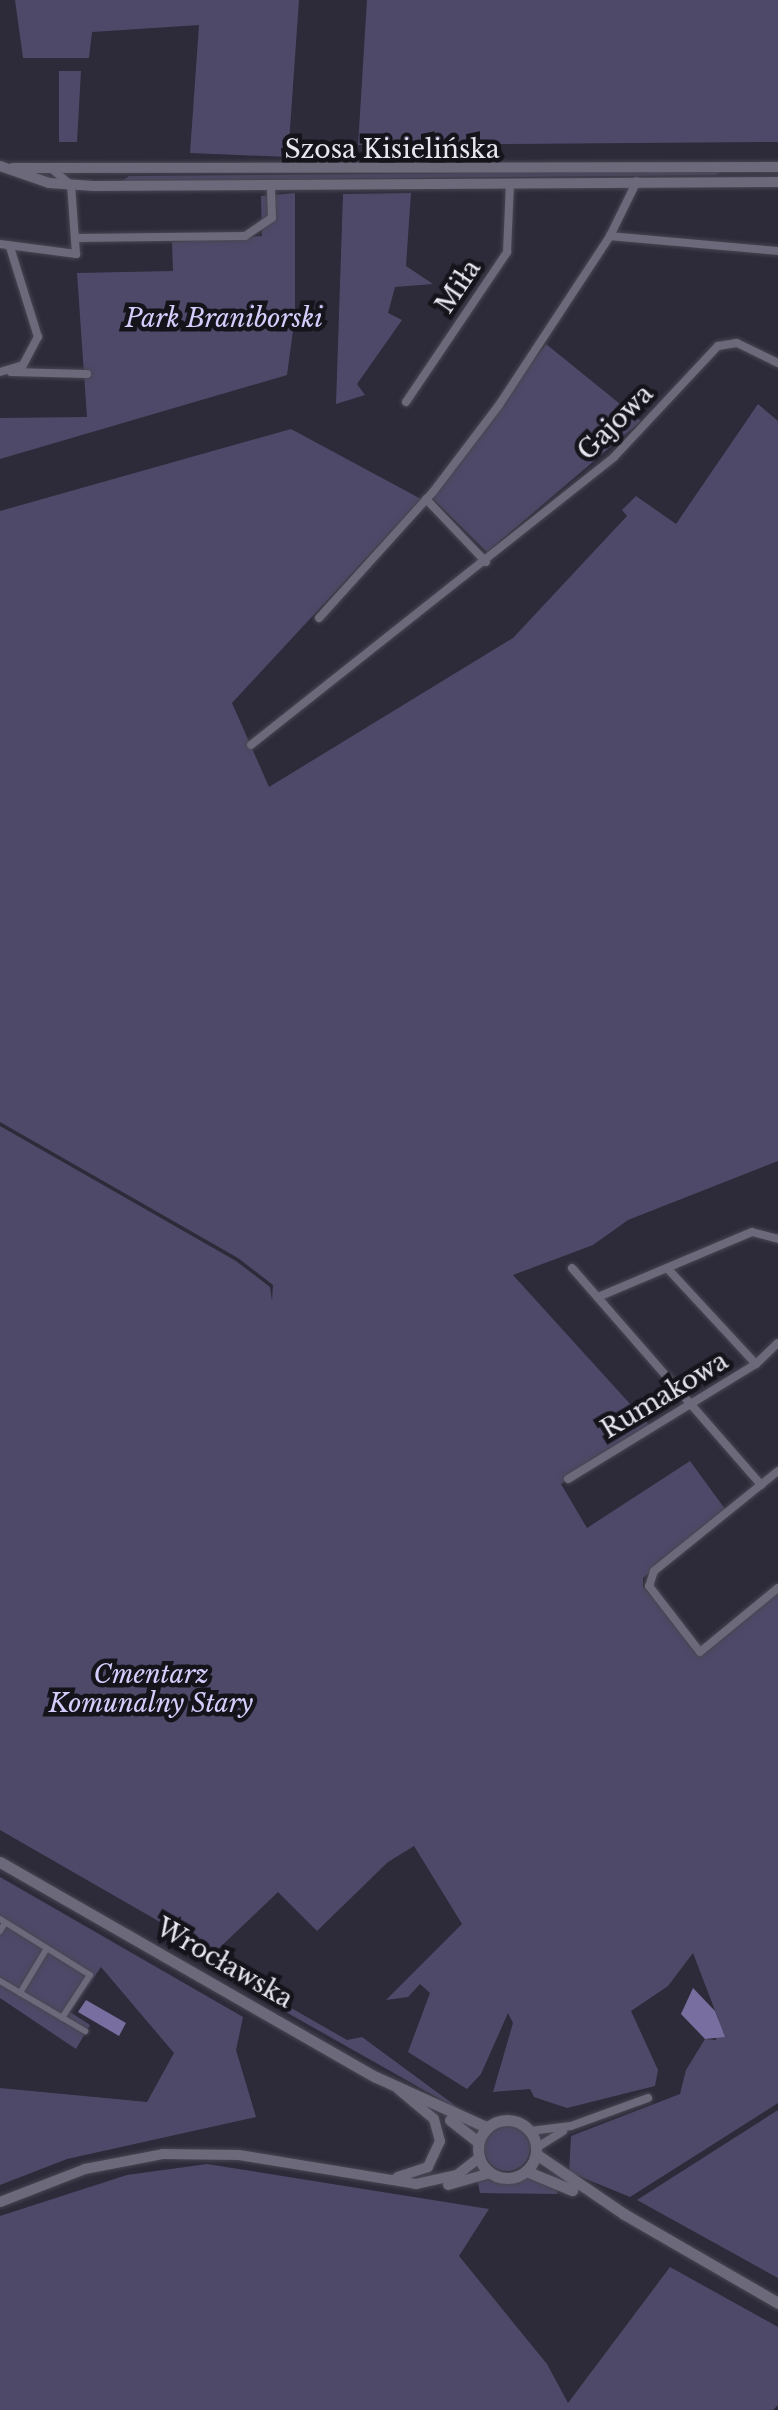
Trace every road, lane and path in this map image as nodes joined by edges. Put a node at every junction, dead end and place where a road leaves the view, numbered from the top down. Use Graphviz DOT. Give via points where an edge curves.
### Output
graph roads {
  1 [pos="778,166"];
  2 [pos="4,168"];
  3 [pos="53,170"];
  4 [pos="83,172"];
  5 [pos="638,181"];
  6 [pos="510,182"];
  7 [pos="778,182"];
  8 [pos="271,184"];
  9 [pos="71,185"];
  10 [pos="610,236"];
  11 [pos="77,238"];
  12 [pos="0,244"];
  13 [pos="10,247"];
  14 [pos="778,251"];
  15 [pos="778,363"];
  16 [pos="0,372"];
  17 [pos="12,372"];
  18 [pos="87,374"];
  19 [pos="406,402"];
  20 [pos="426,498"];
  21 [pos="486,562"];
  22 [pos="320,618"];
  23 [pos="250,744"];
  24 [pos="778,1239"];
  25 [pos="572,1268"];
  26 [pos="667,1268"];
  27 [pos="598,1297"];
  28 [pos="778,1343"];
  29 [pos="756,1364"];
  30 [pos="692,1401"];
  31 [pos="778,1471"];
  32 [pos="568,1479"];
  33 [pos="760,1486"];
  34 [pos="778,1588"];
  35 [pos="0,1862"];
  36 [pos="3,1921"];
  37 [pos="0,1932"];
  38 [pos="47,1948"];
  39 [pos="0,1981"];
  40 [pos="20,1993"];
  41 [pos="62,2018"];
  42 [pos="85,2031"];
  43 [pos="397,2088"];
  44 [pos="648,2098"];
  45 [pos="427,2103"];
  46 [pos="571,2126"];
  47 [pos="486,2127"];
  48 [pos="530,2132"];
  49 [pos="478,2142"];
  50 [pos="536,2151"];
  51 [pos="479,2158"];
  52 [pos="526,2171"];
  53 [pos="490,2172"];
  54 [pos="348,2174"];
  55 [pos="370,2179"];
  56 [pos="0,2202"];
  57 [pos="624,2214"];
  58 [pos="778,2303"];
  1 -- 4 [label="street, Szosa Kisielińska"];
  2 -- 3 [label="street, Szosa Kisielińska"];
  2 -- 9 [label="street, Szosa Kisielińska"];
  3 -- 4 [label="street, Szosa Kisielińska"];
  3 -- 9 [label="street"];
  4 -- 9 [label="street"];
  5 -- 6 [label="street, Szosa Kisielińska"];
  5 -- 7 [label="street, Szosa Kisielińska"];
  5 -- 10 [label="street"];
  6 -- 8 [label="street, Szosa Kisielińska"];
  6 -- 19 [label="street, Miła" via="507,252"];
  8 -- 9 [label="street, Szosa Kisielińska"];
  8 -- 11 [label="street, Szosa Kisielińska" via="272,218 244,236"];
  9 -- 11 [label="street"];
  10 -- 14 [label="street"];
  10 -- 20 [label="street" via="498,405"];
  11 -- 13 [label="street" via="76,254"];
  12 -- 13 [label="street"];
  13 -- 17 [label="street" via="38,337 31,357"];
  15 -- 21 [label="street, Gajowa" via="736,343 718,346 614,457"];
  16 -- 17 [label="street"];
  17 -- 18 [label="street"];
  20 -- 21 [label="street"];
  20 -- 22 [label="street"];
  21 -- 23 [label="street, Gajowa"];
  24 -- 26 [label="street" via="752,1232"];
  25 -- 27 [label="street"];
  26 -- 27 [label="street"];
  26 -- 29 [label="street"];
  27 -- 30 [label="street"];
  28 -- 29 [label="street, Rumakowa"];
  29 -- 30 [label="street, Rumakowa"];
  30 -- 32 [label="street, Rumakowa"];
  30 -- 33 [label="street"];
  31 -- 33 [label="street"];
  33 -- 34 [label="street" via="654,1572 651,1594 700,1652"];
  35 -- 43 [label="main road, Wrocławska"];
  36 -- 37 [label="street"];
  36 -- 38 [label="street"];
  38 -- 40 [label="street"];
  38 -- 41 [label="street" via="90,1975"];
  39 -- 40 [label="street"];
  40 -- 41 [label="street"];
  41 -- 42 [label="street"];
  43 -- 45 [label="main road, Wrocławska"];
  43 -- 54 [label="street" via="434,2120 436,2156 412,2176"];
  44 -- 46 [label="street"];
  45 -- 47 [label="main road, Wrocławska"];
  45 -- 49 [label="main road, Wrocławska"];
  46 -- 48 [label="street"];
  46 -- 50 [label="street"];
  47 -- 48 [label="main road" via="510,2120"];
  47 -- 49 [label="main road"];
  48 -- 50 [label="main road"];
  49 -- 51 [label="main road"];
  50 -- 52 [label="main road"];
  50 -- 57 [label="main road"];
  51 -- 53 [label="main road"];
  51 -- 55 [label="street" via="437,2181"];
  52 -- 53 [label="main road" via="509,2178"];
  52 -- 57 [label="main road"];
  53 -- 55 [label="street" via="427,2188"];
  54 -- 55 [label="street"];
  54 -- 56 [label="street" via="216,2153 163,2154 86,2169"];
  57 -- 58 [label="main road"];
}
